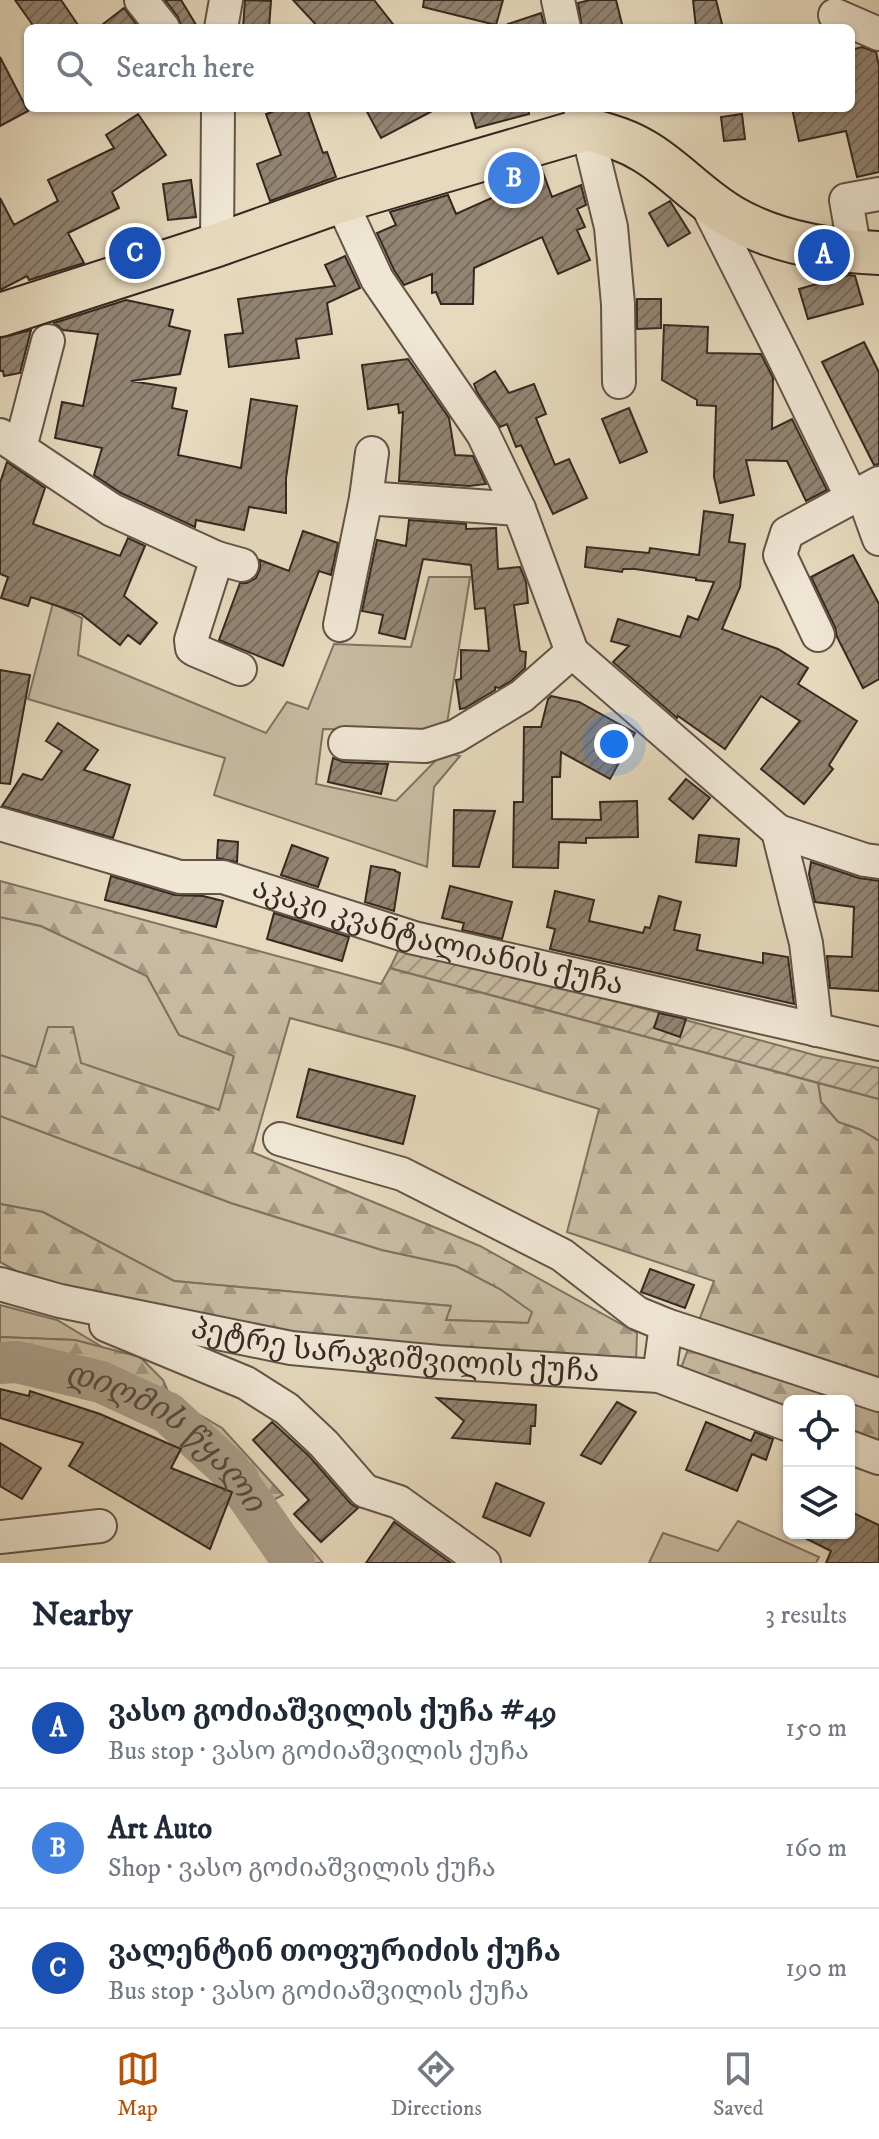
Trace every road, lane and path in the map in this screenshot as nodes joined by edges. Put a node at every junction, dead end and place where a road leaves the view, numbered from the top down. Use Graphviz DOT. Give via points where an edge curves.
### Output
graph roads {
  1 [pos="141,0"];
  2 [pos="226,0"];
  3 [pos="558,0"];
  4 [pos="835,15"];
  5 [pos="160,24"];
  6 [pos="222,24"];
  7 [pos="563,24"];
  8 [pos="879,34"];
  9 [pos="218,112"];
  10 [pos="583,119"];
  11 [pos="701,194"];
  12 [pos="879,194"];
  13 [pos="341,201"];
  14 [pos="217,245"];
  15 [pos="867,253"];
  16 [pos="0,315"];
  17 [pos="48,341"];
  18 [pos="619,382"];
  19 [pos="10,441"];
  20 [pos="372,453"];
  21 [pos="864,491"];
  22 [pos="366,498"];
  23 [pos="519,509"];
  24 [pos="879,539"];
  25 [pos="340,625"];
  26 [pos="818,635"];
  27 [pos="572,652"];
  28 [pos="240,669"];
  29 [pos="345,743"];
  30 [pos="0,824"];
  31 [pos="778,831"];
  32 [pos="879,862"];
  33 [pos="816,1030"];
  34 [pos="879,1044"];
  35 [pos="280,1139"];
  36 [pos="0,1284"];
  37 [pos="60,1301"];
  38 [pos="666,1325"];
  39 [pos="659,1376"];
  40 [pos="879,1395"];
  41 [pos="783,1423"];
  42 [pos="855,1449"];
  43 [pos="879,1458"];
  44 [pos="100,1526"];
  45 [pos="0,1537"];
  46 [pos="484,1563"];
  1 -- 5 [label="street"];
  2 -- 6 [label="street"];
  3 -- 7 [label="street"];
  4 -- 8 [label="street"];
  9 -- 14 [label="street"];
  10 -- 11 [label="main road" via="646,152"];
  10 -- 13 [label="main road"];
  10 -- 18 [label="street" via="611,227"];
  11 -- 15 [label="main road" via="763,233"];
  11 -- 21 [label="street" via="777,344"];
  12 -- 15 [label="street" via="846,200"];
  13 -- 14 [label="main road"];
  13 -- 23 [label="street" via="377,279 483,434"];
  14 -- 16 [label="main road"];
  17 -- 19 [label="street"];
  19 -- 28 [label="street" via="112,510 230,562 191,640 192,648"];
  20 -- 22 [label="street"];
  21 -- 24 [label="street"];
  21 -- 26 [label="street" via="787,533 780,555"];
  22 -- 23 [label="street"];
  22 -- 25 [label="street"];
  23 -- 27 [label="street"];
  27 -- 29 [label="street" via="522,696 456,736 425,746"];
  27 -- 31 [label="street"];
  30 -- 33 [label="street, აკაკი კვანტალიანის ქუჩა" via="180,877 223,877 414,938"];
  31 -- 32 [label="street"];
  31 -- 33 [label="street" via="806,943"];
  33 -- 34 [label="street, აკაკი კვანტალიანის ქუჩა"];
  35 -- 38 [label="street" via="402,1174 562,1255 637,1313"];
  36 -- 37 [label="street, პეტრე სარაჯიშვილის ქუჩა"];
  37 -- 39 [label="street, პეტრე სარაჯიშვილის ქუჩა" via="291,1348"];
  37 -- 46 [label="street" via="246,1383 287,1409 365,1491 399,1502"];
  38 -- 39 [label="street"];
  38 -- 40 [label="street"];
  39 -- 41 [label="street, პეტრე სარაჯიშვილის ქუჩა"];
  42 -- 43 [label="street"];
  44 -- 45 [label="street"];
}
